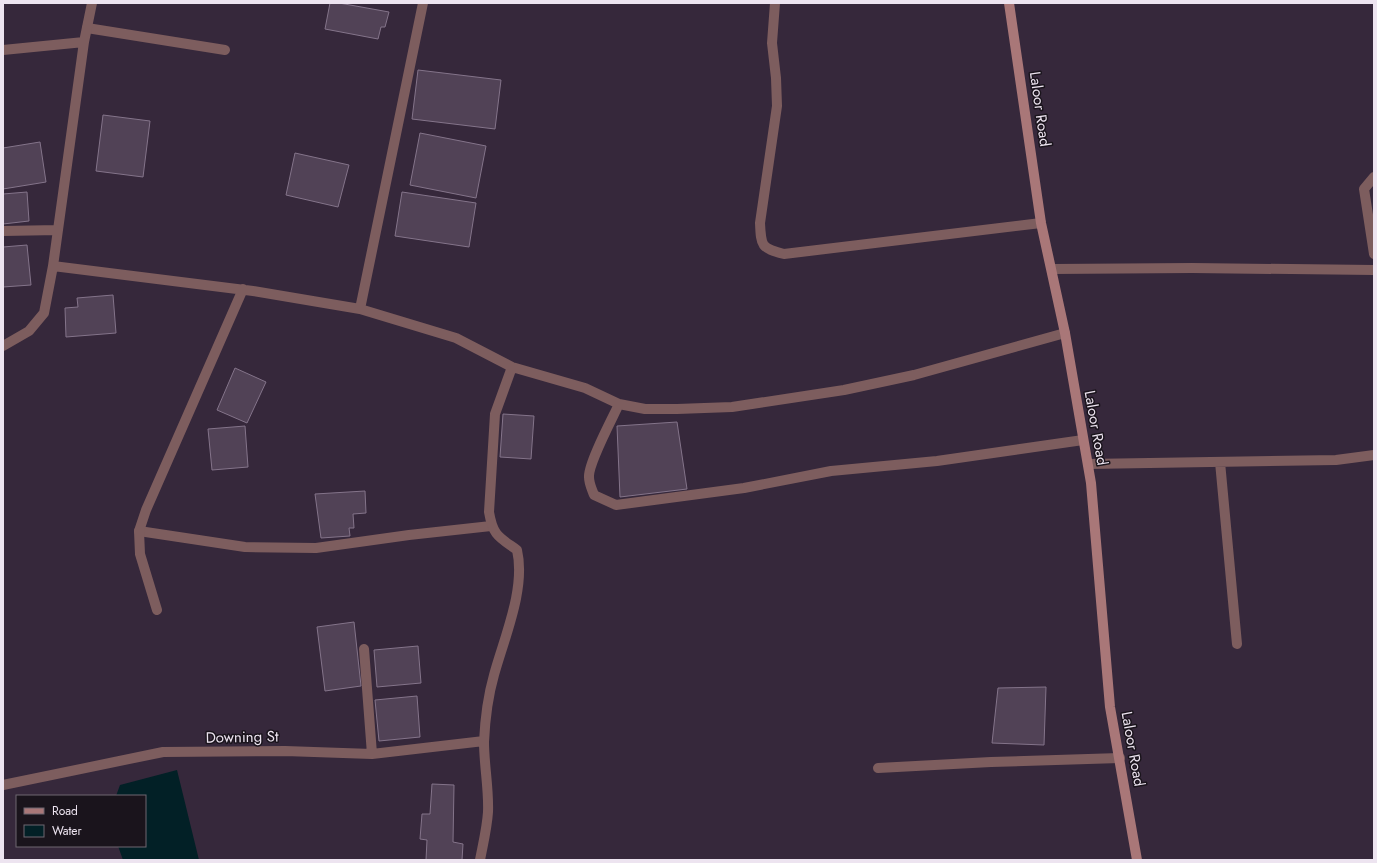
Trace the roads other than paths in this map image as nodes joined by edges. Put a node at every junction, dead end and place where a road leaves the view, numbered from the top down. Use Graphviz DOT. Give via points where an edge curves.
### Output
graph roads {
  1 [pos="92,3"];
  2 [pos="423,3"];
  3 [pos="775,3"];
  4 [pos="1009,3"];
  5 [pos="87,28"];
  6 [pos="84,42"];
  7 [pos="3,50"];
  8 [pos="225,50"];
  9 [pos="1374,177"];
  10 [pos="1042,223"];
  11 [pos="58,230"];
  12 [pos="3,231"];
  13 [pos="1374,254"];
  14 [pos="53,266"];
  15 [pos="1052,269"];
  16 [pos="1374,270"];
  17 [pos="243,289"];
  18 [pos="360,309"];
  19 [pos="1065,333"];
  20 [pos="3,346"];
  21 [pos="512,367"];
  22 [pos="619,404"];
  23 [pos="1083,440"];
  24 [pos="1374,455"];
  25 [pos="1220,462"];
  26 [pos="1088,464"];
  27 [pos="491,526"];
  28 [pos="139,531"];
  29 [pos="157,610"];
  30 [pos="1237,644"];
  31 [pos="364,649"];
  32 [pos="484,741"];
  33 [pos="372,754"];
  34 [pos="1120,758"];
  35 [pos="878,768"];
  36 [pos="3,785"];
  37 [pos="480,860"];
  38 [pos="1137,860"];
  1 -- 5 [label="street"];
  2 -- 18 [label="street"];
  3 -- 10 [label="street" via="772,43 777,106 760,223 760,240 768,249 784,254"];
  4 -- 10 [label="street, Laloor Road"];
  5 -- 6 [label="street"];
  5 -- 8 [label="street"];
  6 -- 7 [label="street"];
  6 -- 11 [label="street"];
  9 -- 13 [label="street" via="1364,189"];
  10 -- 15 [label="street, Laloor Road"];
  11 -- 12 [label="street"];
  11 -- 14 [label="street"];
  14 -- 17 [label="street"];
  14 -- 20 [label="street" via="44,313 29,331"];
  15 -- 16 [label="street"];
  15 -- 19 [label="street, Laloor Road"];
  17 -- 18 [label="street"];
  17 -- 28 [label="street"];
  18 -- 21 [label="street" via="456,338"];
  19 -- 22 [label="street" via="914,375 844,390 732,407 677,410 645,409"];
  19 -- 23 [label="street, Laloor Road"];
  21 -- 22 [label="street" via="585,388"];
  21 -- 27 [label="street" via="495,414 489,512"];
  22 -- 23 [label="street" via="593,460 589,475 594,495 616,505 744,488 831,471 937,461"];
  23 -- 26 [label="street, Laloor Road"];
  24 -- 25 [label="street" via="1336,460"];
  25 -- 26 [label="street"];
  25 -- 30 [label="street"];
  26 -- 34 [label="street, Laloor Road" via="1110,707"];
  27 -- 28 [label="street" via="316,548 245,547"];
  27 -- 32 [label="street" via="497,536 517,550 519,573 512,616 493,676"];
  28 -- 29 [label="street" via="140,554"];
  31 -- 33 [label="street"];
  32 -- 33 [label="street, Downing St"];
  32 -- 37 [label="street" via="488,812"];
  33 -- 36 [label="street, Downing St" via="285,751 163,752"];
  34 -- 35 [label="street"];
  34 -- 38 [label="street, Laloor Road"];
}
